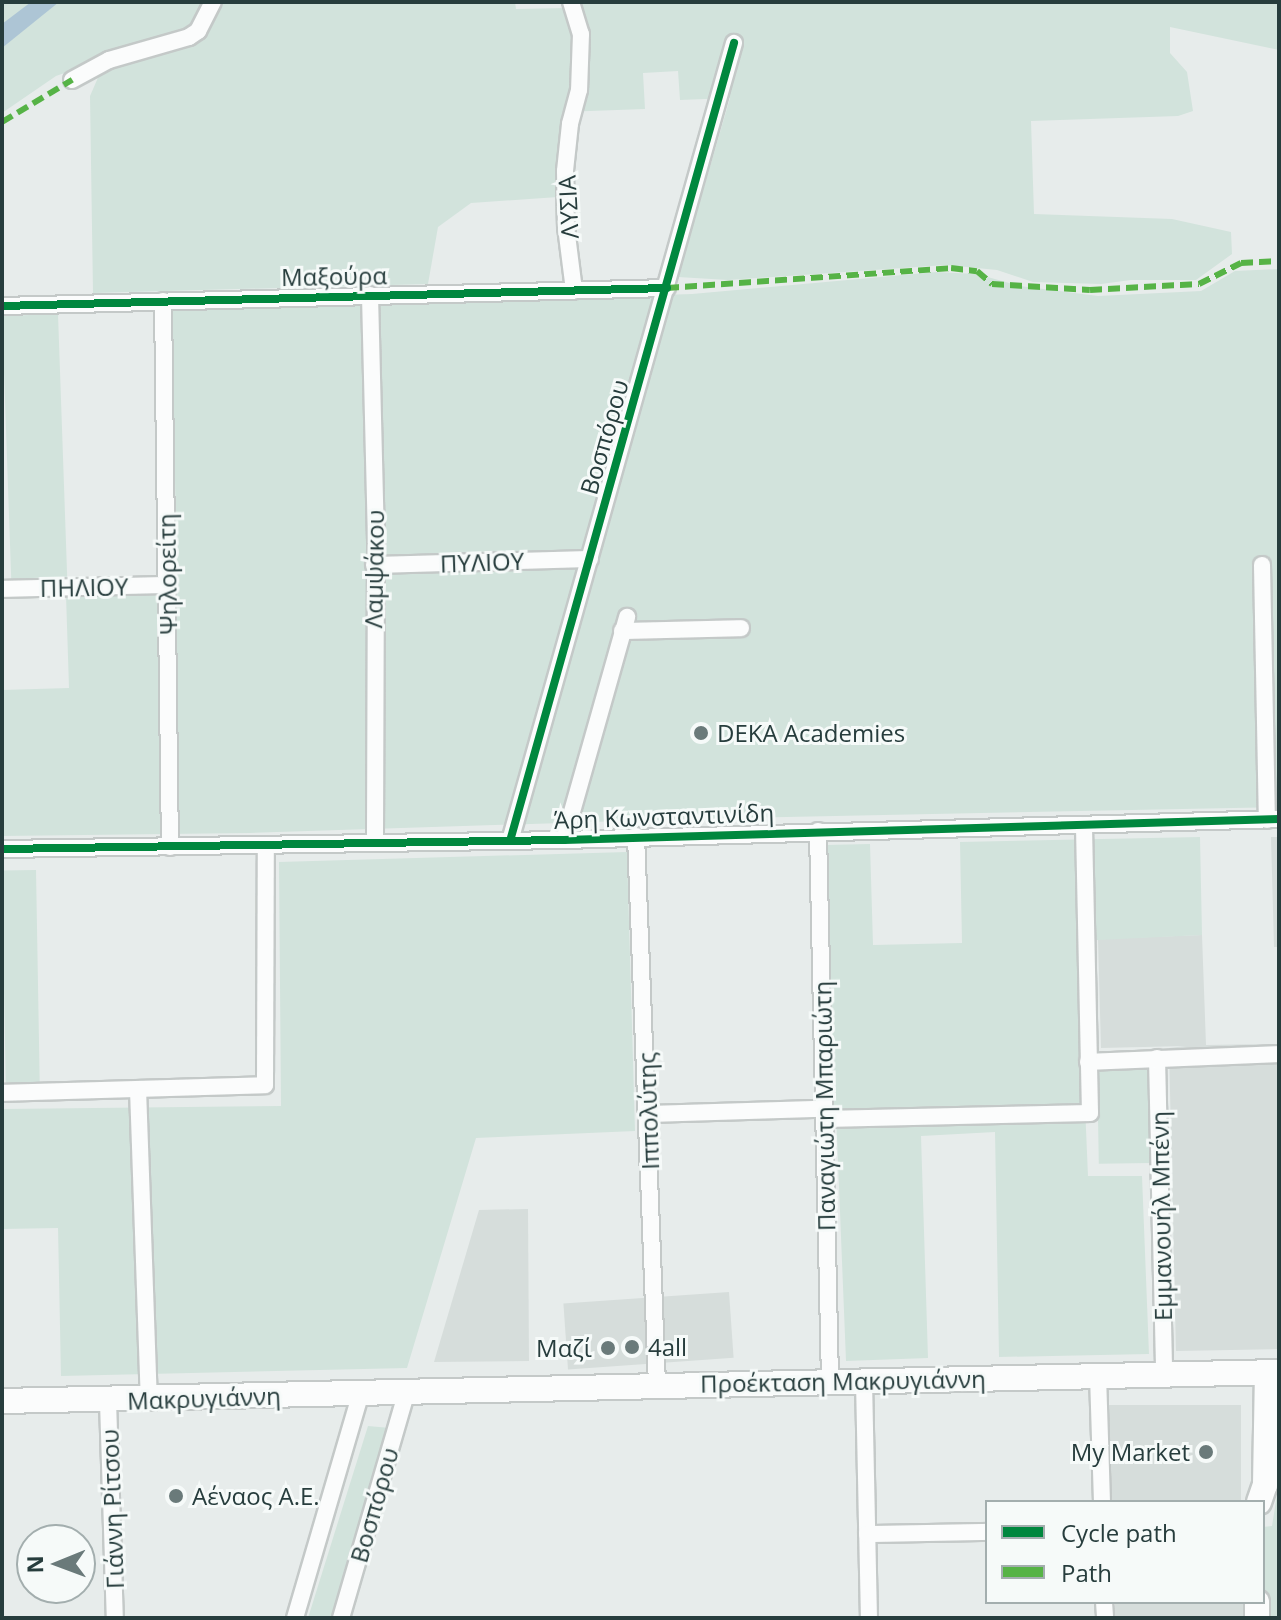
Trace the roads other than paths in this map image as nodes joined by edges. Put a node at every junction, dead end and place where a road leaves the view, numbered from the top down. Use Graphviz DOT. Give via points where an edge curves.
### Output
graph roads {
  1 [pos="213,2"];
  2 [pos="571,2"];
  3 [pos="734,43"];
  4 [pos="72,80"];
  5 [pos="667,288"];
  6 [pos="574,290"];
  7 [pos="370,295"];
  8 [pos="163,301"];
  9 [pos="2,306"];
  10 [pos="590,559"];
  11 [pos="374,565"];
  12 [pos="1262,565"];
  13 [pos="167,585"];
  14 [pos="2,589"];
  15 [pos="741,628"];
  16 [pos="1273,820"];
  17 [pos="1084,825"];
  18 [pos="818,831"];
  19 [pos="636,836"];
  20 [pos="564,840"];
  21 [pos="510,841"];
  22 [pos="375,843"];
  23 [pos="266,845"];
  24 [pos="170,847"];
  25 [pos="2,849"];
  26 [pos="1279,1054"];
  27 [pos="1157,1058"];
  28 [pos="1088,1062"];
  29 [pos="138,1089"];
  30 [pos="2,1093"];
  31 [pos="649,1114"];
  32 [pos="823,1114"];
  33 [pos="1273,1372"];
  34 [pos="1098,1375"];
  35 [pos="1164,1375"];
  36 [pos="864,1381"];
  37 [pos="830,1382"];
  38 [pos="657,1385"];
  39 [pos="407,1391"];
  40 [pos="361,1393"];
  41 [pos="149,1400"];
  42 [pos="2,1401"];
  43 [pos="108,1401"];
  44 [pos="1102,1500"];
  45 [pos="1260,1500"];
  46 [pos="985,1532"];
  47 [pos="867,1534"];
  48 [pos="115,1618"];
  49 [pos="295,1618"];
  50 [pos="341,1618"];
  51 [pos="869,1618"];
  1 -- 4 [label="street" via="198,31 180,41 109,60"];
  2 -- 6 [label="street, ΛΥΣΙΑ" via="581,25 565,200"];
  3 -- 5 [label="street, Βοσπόρου"];
  5 -- 6 [label="street, Μαξούρα"];
  5 -- 10 [label="street, Βοσπόρου"];
  6 -- 7 [label="street, Μαξούρα"];
  7 -- 8 [label="street, Μαξούρα"];
  7 -- 11 [label="street, Λαμψάκου"];
  8 -- 9 [label="street, Μαξούρα"];
  8 -- 13 [label="street, Ψηλορείτη"];
  10 -- 11 [label="street, ΠΥΛΙΟΥ"];
  10 -- 21 [label="street, Βοσπόρου"];
  11 -- 22 [label="street, Λαμψάκου"];
  12 -- 16 [label="street"];
  13 -- 14 [label="street, ΠΗΛΙΟΥ"];
  13 -- 24 [label="street, Ψηλορείτη"];
  15 -- 20 [label="street" via="625,624"];
  16 -- 17 [label="street, Άρη Κωνσταντινίδη"];
  17 -- 18 [label="street, Άρη Κωνσταντινίδη"];
  17 -- 28 [label="street"];
  18 -- 19 [label="street, Άρη Κωνσταντινίδη"];
  18 -- 32 [label="street, Παναγιώτη Μπαριώτη"];
  19 -- 20 [label="street, Άρη Κωνσταντινίδη"];
  19 -- 31 [label="street, Ιππολύτης"];
  20 -- 21 [label="street, Άρη Κωνσταντινίδη"];
  21 -- 22 [label="street, Άρη Κωνσταντινίδη"];
  22 -- 23 [label="street, Άρη Κωνσταντινίδη"];
  23 -- 24 [label="street, Άρη Κωνσταντινίδη"];
  23 -- 29 [label="street" via="265,1085"];
  24 -- 25 [label="street, Άρη Κωνσταντινίδη"];
  26 -- 27 [label="street"];
  27 -- 28 [label="street"];
  27 -- 35 [label="street, Εμμανουήλ Μπένη"];
  28 -- 32 [label="street" via="1090,1113"];
  29 -- 30 [label="street"];
  29 -- 41 [label="street"];
  31 -- 32 [label="street"];
  31 -- 38 [label="street, Ιππολύτης"];
  32 -- 37 [label="street, Παναγιώτη Μπαριώτη"];
  33 -- 35 [label="main road, Προέκταση Μακρυγιάννη"];
  33 -- 45 [label="main road"];
  34 -- 35 [label="main road, Προέκταση Μακρυγιάννη"];
  34 -- 36 [label="main road, Προέκταση Μακρυγιάννη"];
  34 -- 44 [label="street"];
  36 -- 37 [label="main road, Προέκταση Μακρυγιάννη"];
  36 -- 47 [label="street"];
  37 -- 38 [label="main road, Προέκταση Μακρυγιάννη"];
  38 -- 39 [label="main road, Προέκταση Μακρυγιάννη"];
  39 -- 40 [label="main road, Μακρυγιάννη"];
  39 -- 50 [label="street, Βοσπόρου"];
  40 -- 41 [label="main road, Μακρυγιάννη"];
  40 -- 49 [label="street, Βοσπόρου"];
  41 -- 43 [label="main road, Μακρυγιάννη"];
  42 -- 43 [label="main road, Μακρυγιάννη"];
  43 -- 48 [label="street, Γιάννη Ρίτσου"];
  46 -- 47 [label="street"];
  47 -- 51 [label="street"];
}
